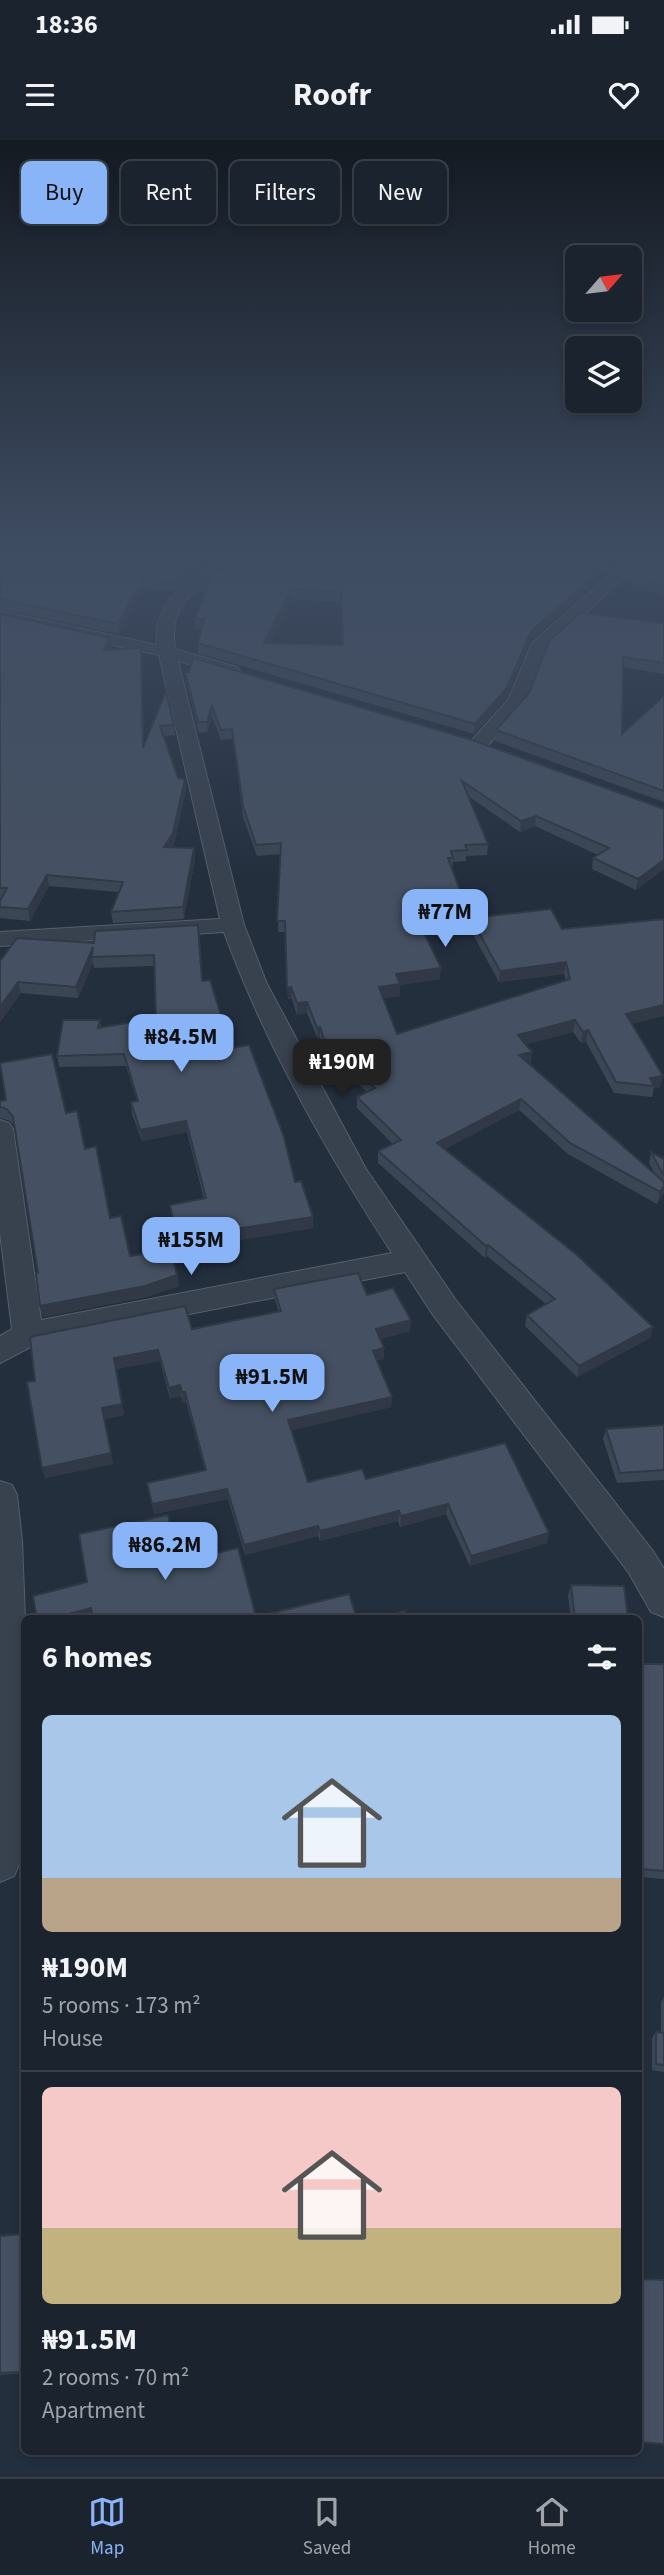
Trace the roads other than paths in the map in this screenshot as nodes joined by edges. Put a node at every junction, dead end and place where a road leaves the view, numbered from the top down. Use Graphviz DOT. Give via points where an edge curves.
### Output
graph roads {
  1 [pos="169,660"];
  2 [pos="194,660"];
  3 [pos="533,660"];
  4 [pos="246,676"];
  5 [pos="502,753"];
  6 [pos="233,925"];
  7 [pos="0,939"];
  8 [pos="0,1129"];
  9 [pos="412,1260"];
  10 [pos="28,1334"];
  11 [pos="0,1350"];
  12 [pos="0,1495"];
  13 [pos="664,1601"];
  14 [pos="0,1862"];
  1 -- 6 [label="street"];
  2 -- 4 [label="street"];
  3 -- 5 [label="street" via="516,702 472,742"];
  6 -- 7 [label="street"];
  6 -- 9 [label="street" via="256,984 354,1173"];
  8 -- 10 [label="street"];
  9 -- 10 [label="street"];
  9 -- 13 [label="street" via="641,1562"];
  10 -- 11 [label="street"];
  12 -- 14 [label="street" via="11,1724"];
}
